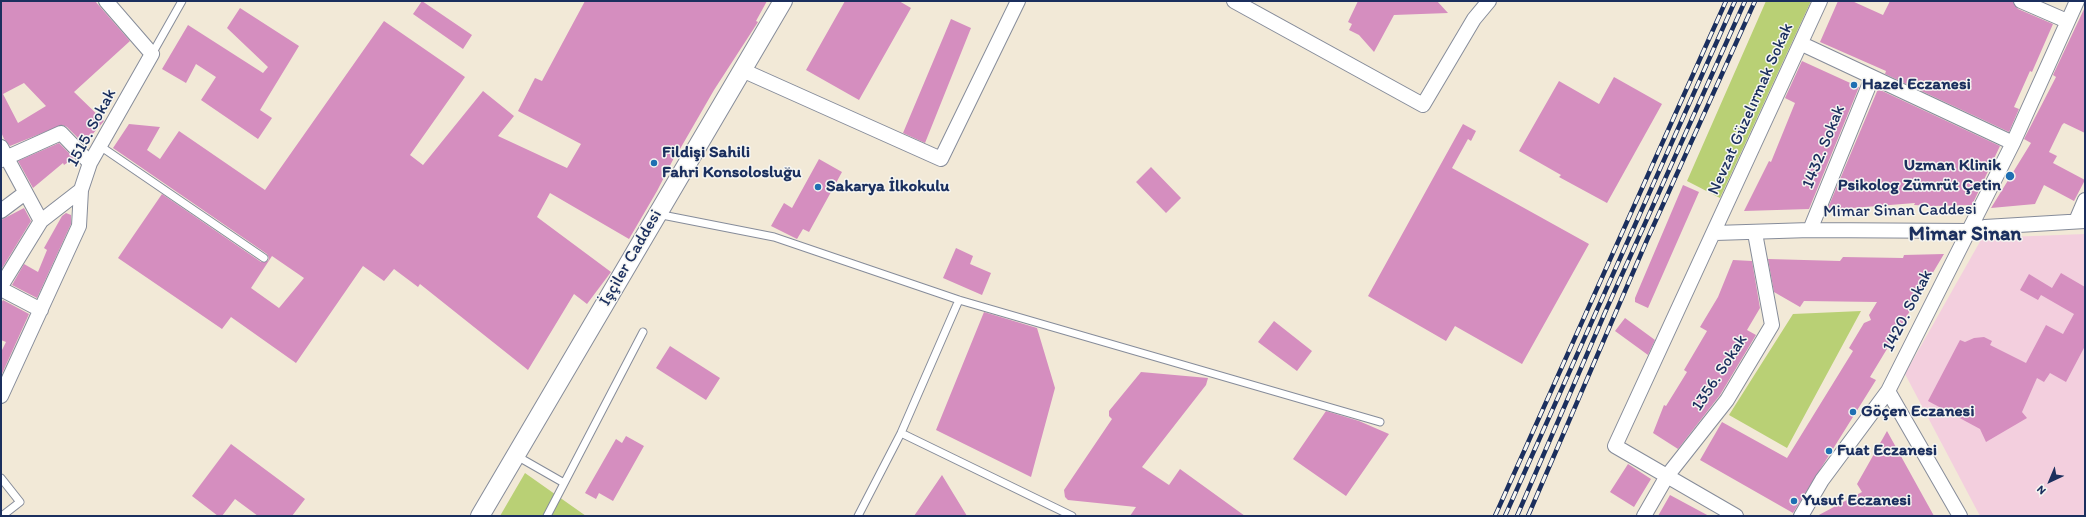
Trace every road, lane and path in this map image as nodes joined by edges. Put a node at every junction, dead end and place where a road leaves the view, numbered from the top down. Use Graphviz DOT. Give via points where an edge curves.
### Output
graph roads {
  1 [pos="106,1"];
  2 [pos="182,1"];
  3 [pos="783,1"];
  4 [pos="1018,1"];
  5 [pos="1234,1"];
  6 [pos="1489,1"];
  7 [pos="1820,1"];
  8 [pos="2021,1"];
  9 [pos="2077,1"];
  10 [pos="2067,21"];
  11 [pos="1802,44"];
  12 [pos="152,54"];
  13 [pos="742,70"];
  14 [pos="1872,78"];
  15 [pos="2013,143"];
  16 [pos="100,146"];
  17 [pos="3,155"];
  18 [pos="90,163"];
  19 [pos="81,190"];
  20 [pos="25,193"];
  21 [pos="2085,200"];
  22 [pos="1,212"];
  23 [pos="657,214"];
  24 [pos="41,221"];
  25 [pos="2080,221"];
  26 [pos="1810,230"];
  27 [pos="1969,231"];
  28 [pos="1715,233"];
  29 [pos="1755,233"];
  30 [pos="264,258"];
  31 [pos="1,286"];
  32 [pos="1,290"];
  33 [pos="959,300"];
  34 [pos="41,310"];
  35 [pos="643,332"];
  36 [pos="1888,391"];
  37 [pos="1,396"];
  38 [pos="1380,422"];
  39 [pos="901,433"];
  40 [pos="515,455"];
  41 [pos="1667,476"];
  42 [pos="1,478"];
  43 [pos="564,483"];
  44 [pos="2,516"];
  45 [pos="480,516"];
  46 [pos="547,516"];
  47 [pos="858,516"];
  48 [pos="1072,516"];
  49 [pos="1644,516"];
  50 [pos="1736,516"];
  51 [pos="1801,516"];
  52 [pos="1960,516"];
  1 -- 12 [label="street"];
  2 -- 12 [label="lane"];
  3 -- 13 [label="street, İşçiler Caddesi"];
  4 -- 13 [label="street" via="941,159"];
  5 -- 6 [label="street" via="1423,105 1474,19"];
  7 -- 11 [label="street, Nevzat Güzelırmak Sokak"];
  8 -- 10 [label="street"];
  9 -- 10 [label="street, 1420. Sokak"];
  10 -- 15 [label="street, 1420. Sokak"];
  11 -- 14 [label="street"];
  11 -- 28 [label="street, Nevzat Güzelırmak Sokak"];
  12 -- 16 [label="street, 1515. Sokak"];
  13 -- 23 [label="street, İşçiler Caddesi"];
  14 -- 15 [label="street"];
  14 -- 26 [label="street, 1432. Sokak"];
  15 -- 27 [label="street, 1420. Sokak"];
  16 -- 18 [label="street, 1515. Sokak"];
  16 -- 30 [label="lane"];
  17 -- 18 [label="street" via="61,133"];
  17 -- 20 [label="street"];
  18 -- 19 [label="street, 1515. Sokak"];
  19 -- 24 [label="street"];
  19 -- 34 [label="street, 1515. Sokak" via="79,226"];
  20 -- 22 [label="street"];
  20 -- 24 [label="street"];
  21 -- 25 [label="street"];
  23 -- 33 [label="lane" via="774,237"];
  23 -- 40 [label="street, İşçiler Caddesi"];
  24 -- 31 [label="street"];
  25 -- 27 [label="street, Mimar Sinan Caddesi" via="1985,227"];
  26 -- 27 [label="street, Mimar Sinan Caddesi"];
  26 -- 29 [label="street, Mimar Sinan Caddesi"];
  27 -- 36 [label="street, 1420. Sokak"];
  28 -- 29 [label="street, Mimar Sinan Caddesi"];
  28 -- 41 [label="street, Nevzat Güzelırmak Sokak" via="1615,446"];
  29 -- 41 [label="street, 1356. Sokak" via="1772,325 1727,400"];
  32 -- 34 [label="street"];
  33 -- 38 [label="lane"];
  33 -- 39 [label="lane"];
  34 -- 37 [label="street, 1515. Sokak"];
  35 -- 43 [label="lane"];
  36 -- 51 [label="street, 1420. Sokak" via="1822,480"];
  36 -- 52 [label="street"];
  39 -- 47 [label="lane"];
  39 -- 48 [label="lane"];
  40 -- 43 [label="lane"];
  40 -- 45 [label="street, İşçiler Caddesi"];
  41 -- 49 [label="street, 1356. Sokak"];
  41 -- 50 [label="street"];
  42 -- 44 [label="lane" via="20,502"];
  43 -- 46 [label="lane"];
}
